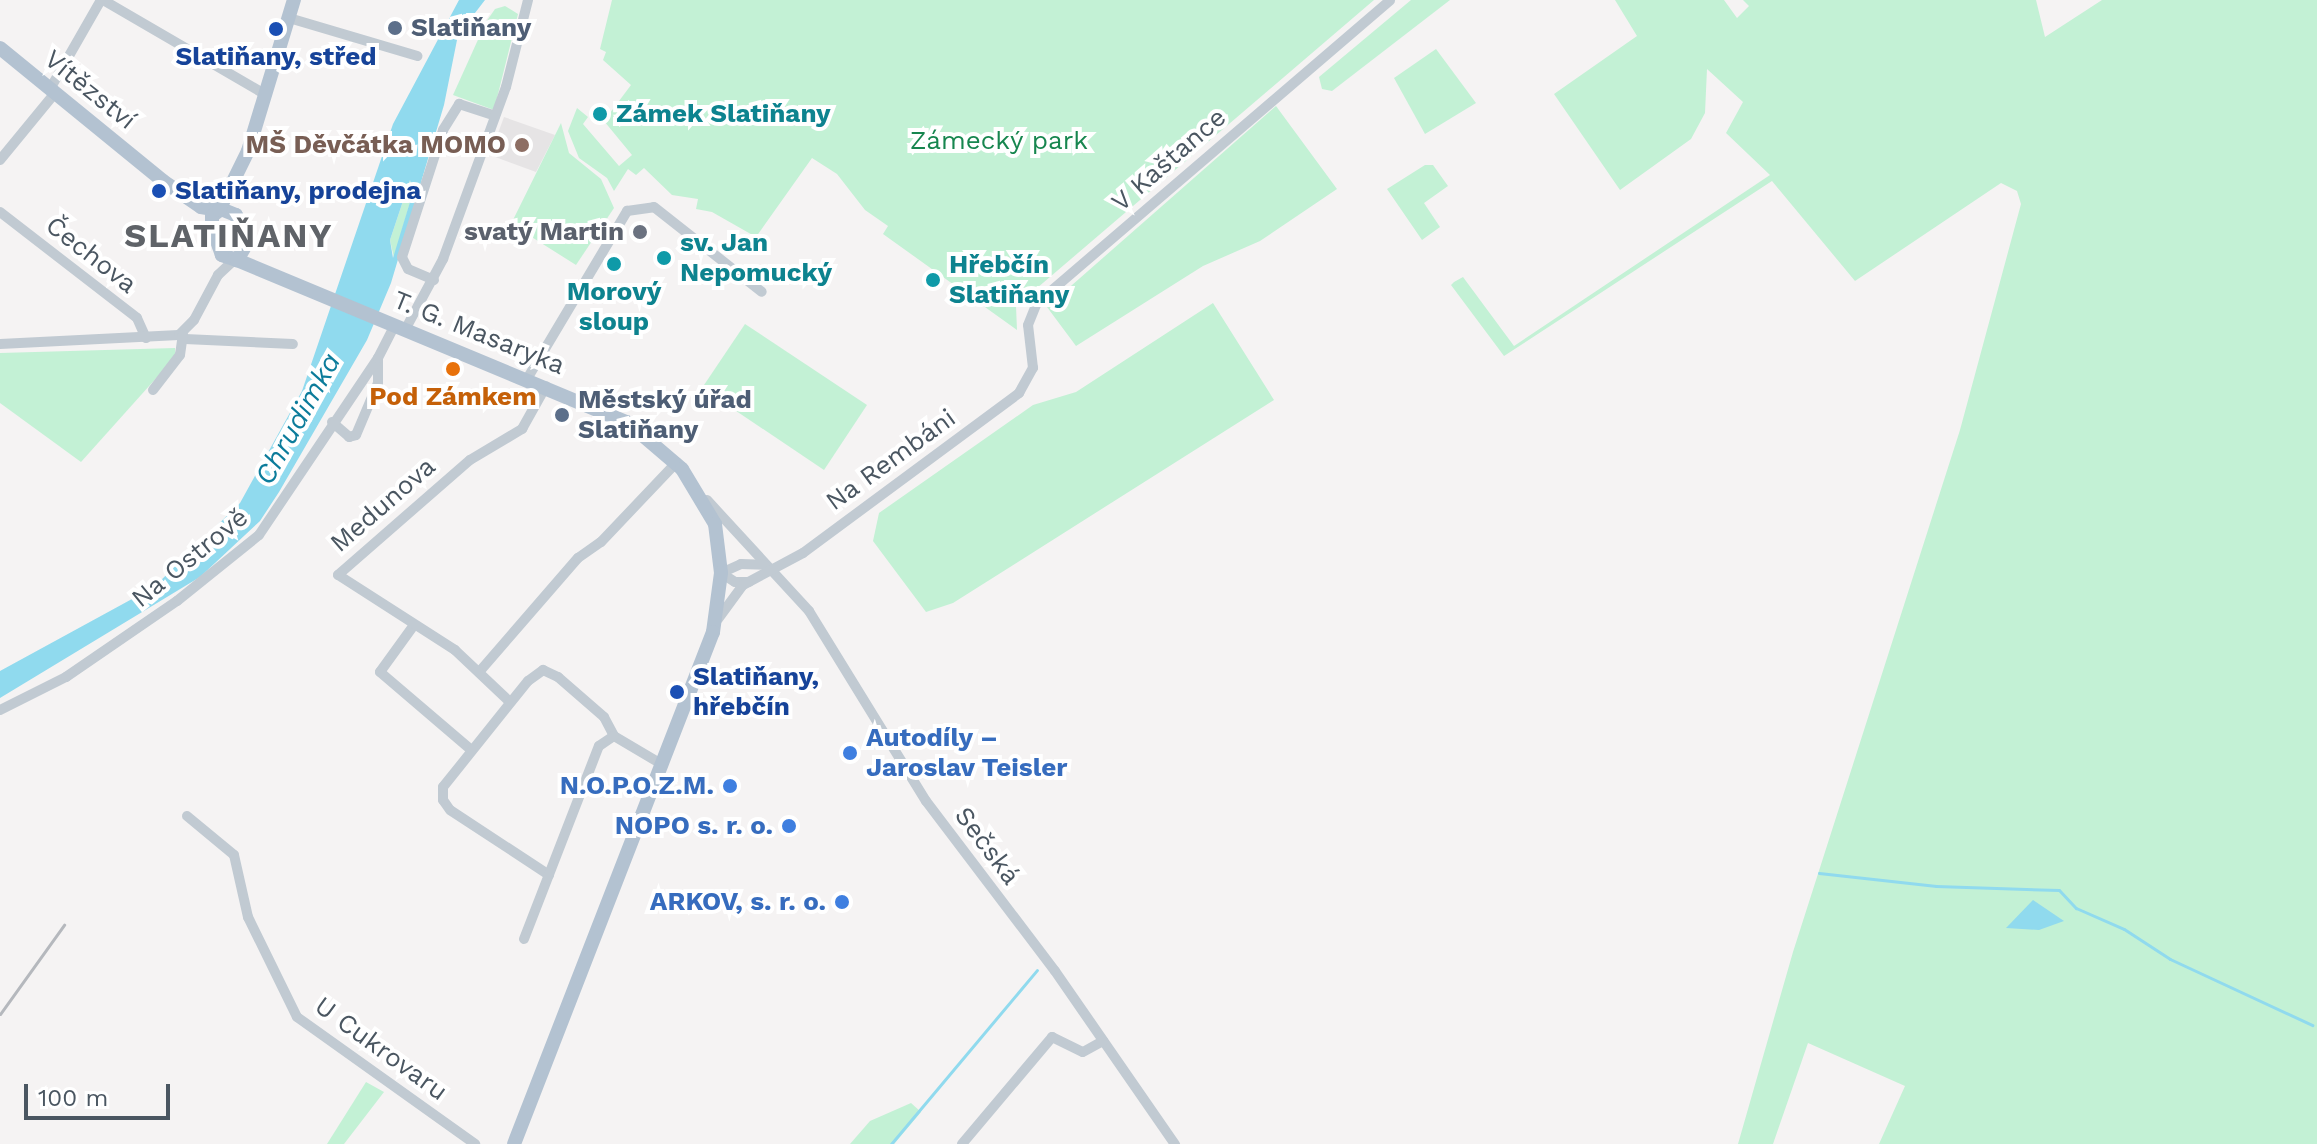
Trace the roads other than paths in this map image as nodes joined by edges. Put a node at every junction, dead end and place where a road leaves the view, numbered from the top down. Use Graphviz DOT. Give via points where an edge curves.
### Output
graph roads {
  1 [pos="102,0"];
  2 [pos="294,0"];
  3 [pos="528,0"];
  4 [pos="1390,0"];
  5 [pos="289,18"];
  6 [pos="0,48"];
  7 [pos="417,56"];
  8 [pos="52,91"];
  9 [pos="266,95"];
  10 [pos="495,116"];
  11 [pos="248,151"];
  12 [pos="0,160"];
  13 [pos="149,169"];
  14 [pos="219,210"];
  15 [pos="0,212"];
  16 [pos="240,224"];
  17 [pos="216,238"];
  18 [pos="247,243"];
  19 [pos="236,260"];
  20 [pos="434,280"];
  21 [pos="300,284"];
  22 [pos="762,292"];
  23 [pos="204,299"];
  24 [pos="396,326"];
  25 [pos="184,337"];
  26 [pos="146,338"];
  27 [pos="0,344"];
  28 [pos="293,344"];
  29 [pos="378,358"];
  30 [pos="1030,378"];
  31 [pos="527,379"];
  32 [pos="546,386"];
  33 [pos="153,390"];
  34 [pos="332,422"];
  35 [pos="677,462"];
  36 [pos="687,475"];
  37 [pos="769,568"];
  38 [pos="721,573"];
  39 [pos="751,581"];
  40 [pos="414,625"];
  41 [pos="713,632"];
  42 [pos="480,671"];
  43 [pos="510,702"];
  44 [pos="0,710"];
  45 [pos="614,736"];
  46 [pos="470,749"];
  47 [pos="663,765"];
  48 [pos="187,816"];
  49 [pos="549,875"];
  50 [pos="524,939"];
  51 [pos="1103,1041"];
  52 [pos="475,1144"];
  53 [pos="514,1144"];
  54 [pos="962,1144"];
  55 [pos="1175,1144"];
  1 -- 8 [label="street"];
  1 -- 9 [label="street"];
  2 -- 5 [label="main road, T. G. Masaryka"];
  3 -- 10 [label="street, Na Ostrově"];
  4 -- 30 [label="street, V Kaštance" via="1037,303 1028,325"];
  5 -- 7 [label="street"];
  5 -- 9 [label="main road, T. G. Masaryka"];
  6 -- 8 [label="main road, Vítězství"];
  8 -- 12 [label="street"];
  8 -- 13 [label="main road, Vítězství"];
  9 -- 11 [label="main road, T. G. Masaryka"];
  10 -- 20 [label="street, Na Ostrově"];
  10 -- 20 [label="street" via="459,104 443,130 402,257 408,269"];
  11 -- 14 [label="main road, T. G. Masaryka"];
  11 -- 16 [label="main road, T. G. Masaryka"];
  13 -- 14 [label="main road, Vítězství" via="201,207"];
  13 -- 17 [label="main road, Vítězství"];
  14 -- 16 [label="main road" via="233,211"];
  14 -- 17 [label="main road, T. G. Masaryka" via="211,221"];
  15 -- 26 [label="street, Čechova" via="137,318"];
  16 -- 18 [label="main road, T. G. Masaryka"];
  17 -- 19 [label="main road, T. G. Masaryka" via="222,255"];
  17 -- 23 [label="street"];
  18 -- 19 [label="main road" via="246,253"];
  18 -- 21 [label="main road, T. G. Masaryka" via="258,257"];
  19 -- 21 [label="main road, T. G. Masaryka"];
  19 -- 23 [label="street" via="218,275"];
  20 -- 24 [label="street, Na Ostrově"];
  21 -- 24 [label="main road, T. G. Masaryka"];
  22 -- 31 [label="street" via="654,207 622,214"];
  23 -- 25 [label="street"];
  24 -- 29 [label="street, Na Ostrově"];
  24 -- 31 [label="main road, T. G. Masaryka"];
  25 -- 26 [label="street"];
  25 -- 28 [label="street"];
  25 -- 33 [label="street" via="180,355"];
  26 -- 27 [label="street"];
  29 -- 34 [label="street, Na Ostrově"];
  29 -- 34 [label="street, Na Ostrově" via="378,383 356,435 349,437"];
  30 -- 37 [label="street, Na Rembáni" via="1005,404"];
  31 -- 32 [label="main road, T. G. Masaryka"];
  32 -- 35 [label="main road, T. G. Masaryka" via="627,422"];
  32 -- 40 [label="street, Medunova" via="522,429 470,460 338,573 341,581"];
  34 -- 44 [label="street, Na Ostrově" via="271,521 247,546 177,601 38,693"];
  35 -- 36 [label="main road, T. G. Masaryka"];
  35 -- 42 [label="street" via="578,558"];
  36 -- 37 [label="street, Sečská"];
  36 -- 38 [label="main road, T. G. Masaryka" via="715,524"];
  37 -- 38 [label="street" via="745,564"];
  37 -- 39 [label="street"];
  37 -- 51 [label="street, Sečská" via="816,621 926,801"];
  38 -- 39 [label="street" via="737,583"];
  38 -- 41 [label="main road, T. G. Masaryka"];
  39 -- 41 [label="street" via="728,602"];
  40 -- 42 [label="street, Medunova"];
  40 -- 46 [label="street" via="380,672"];
  41 -- 47 [label="main road, T. G. Masaryka"];
  42 -- 43 [label="street, Medunova"];
  43 -- 45 [label="street" via="532,677 547,670 604,717"];
  43 -- 46 [label="street"];
  45 -- 47 [label="street"];
  45 -- 49 [label="street" via="599,747"];
  46 -- 49 [label="street" via="443,787 445,803"];
  47 -- 53 [label="main road, T. G. Masaryka"];
  48 -- 52 [label="street, U Cukrovaru" via="231,851 252,926 297,1017"];
  49 -- 50 [label="street"];
  51 -- 54 [label="street" via="1083,1052 1052,1037"];
  51 -- 55 [label="street, Sečská"];
}
